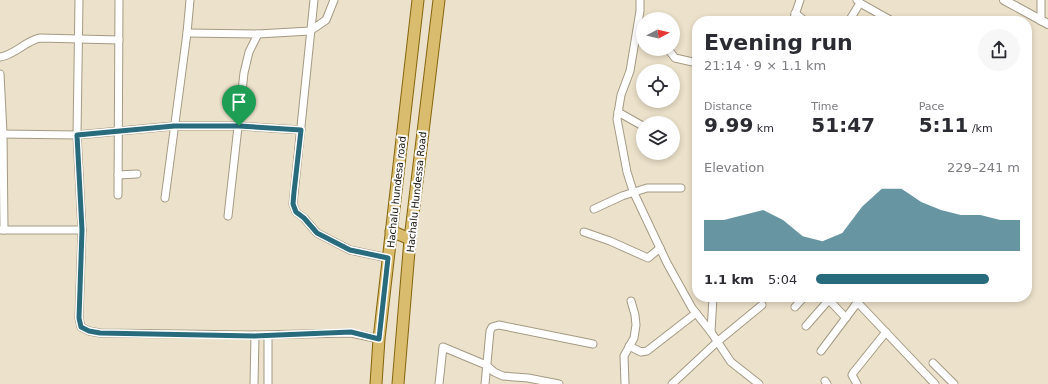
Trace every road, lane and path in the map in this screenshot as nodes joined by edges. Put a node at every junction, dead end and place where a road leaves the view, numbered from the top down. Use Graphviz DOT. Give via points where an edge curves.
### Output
graph roads {
  1 [pos="79,0"];
  2 [pos="119,0"];
  3 [pos="190,0"];
  4 [pos="314,0"];
  5 [pos="334,0"];
  6 [pos="418,0"];
  7 [pos="439,0"];
  8 [pos="640,0"];
  9 [pos="800,0"];
  10 [pos="1004,0"];
  11 [pos="1041,0"];
  12 [pos="859,2"];
  13 [pos="640,12"];
  14 [pos="795,13"];
  15 [pos="794,16"];
  16 [pos="799,16"];
  17 [pos="852,16"];
  18 [pos="883,16"];
  19 [pos="1045,22"];
  20 [pos="310,31"];
  21 [pos="187,33"];
  22 [pos="258,34"];
  23 [pos="636,36"];
  24 [pos="79,40"];
  25 [pos="119,40"];
  26 [pos="673,56"];
  27 [pos="0,57"];
  28 [pos="692,62"];
  29 [pos="0,74"];
  30 [pos="618,112"];
  31 [pos="636,122"];
  32 [pos="174,126"];
  33 [pos="239,126"];
  34 [pos="301,130"];
  35 [pos="118,131"];
  36 [pos="2,134"];
  37 [pos="77,135"];
  38 [pos="137,174"];
  39 [pos="118,175"];
  40 [pos="681,188"];
  41 [pos="633,192"];
  42 [pos="118,195"];
  43 [pos="165,198"];
  44 [pos="594,209"];
  45 [pos="228,216"];
  46 [pos="2,230"];
  47 [pos="82,230"];
  48 [pos="391,231"];
  49 [pos="584,232"];
  50 [pos="410,239"];
  51 [pos="660,248"];
  52 [pos="388,258"];
  53 [pos="631,301"];
  54 [pos="713,302"];
  55 [pos="800,302"];
  56 [pos="824,302"];
  57 [pos="831,302"];
  58 [pos="762,305"];
  59 [pos="795,307"];
  60 [pos="696,313"];
  61 [pos="846,318"];
  62 [pos="806,326"];
  63 [pos="711,332"];
  64 [pos="886,332"];
  65 [pos="268,335"];
  66 [pos="254,336"];
  67 [pos="379,339"];
  68 [pos="717,342"];
  69 [pos="593,344"];
  70 [pos="629,346"];
  71 [pos="821,351"];
  72 [pos="934,363"];
  73 [pos="486,365"];
  74 [pos="549,383"];
  75 [pos="254,384"];
  76 [pos="268,384"];
  77 [pos="376,384"];
  78 [pos="398,384"];
  79 [pos="439,384"];
  80 [pos="484,384"];
  81 [pos="559,384"];
  82 [pos="625,384"];
  83 [pos="672,384"];
  84 [pos="759,384"];
  85 [pos="857,384"];
  86 [pos="935,384"];
  87 [pos="954,384"];
  1 -- 24 [label="street"];
  2 -- 25 [label="street"];
  3 -- 21 [label="street"];
  4 -- 20 [label="street"];
  5 -- 20 [label="street" via="326,20"];
  6 -- 48 [label="main road, Hachalu hundesa road"];
  7 -- 50 [label="main road, Hachalu Hundessa Road"];
  8 -- 13 [label="street"];
  9 -- 14 [label="street"];
  10 -- 19 [label="street"];
  11 -- 19 [label="street"];
  12 -- 17 [label="street"];
  12 -- 18 [label="street"];
  14 -- 15 [label="street"];
  14 -- 16 [label="street"];
  20 -- 22 [label="street"];
  20 -- 34 [label="street"];
  21 -- 22 [label="street"];
  21 -- 32 [label="street"];
  22 -- 33 [label="street" via="249,52 244,73"];
  23 -- 30 [label="street" via="630,71"];
  24 -- 25 [label="street"];
  24 -- 27 [label="street" via="40,38"];
  24 -- 37 [label="street"];
  25 -- 35 [label="street"];
  26 -- 28 [label="street"];
  29 -- 36 [label="street"];
  30 -- 31 [label="street"];
  30 -- 41 [label="street" via="617,119"];
  32 -- 33 [label="street"];
  32 -- 35 [label="street"];
  32 -- 43 [label="street"];
  33 -- 34 [label="street"];
  33 -- 45 [label="street"];
  34 -- 52 [label="street" via="293,204 296,212 317,233 350,250"];
  35 -- 37 [label="street"];
  35 -- 39 [label="street"];
  36 -- 37 [label="street"];
  36 -- 46 [label="street"];
  37 -- 47 [label="street"];
  38 -- 39 [label="street"];
  39 -- 42 [label="street"];
  40 -- 41 [label="street" via="647,188"];
  41 -- 44 [label="street"];
  41 -- 51 [label="street"];
  46 -- 47 [label="street"];
  47 -- 66 [label="street" via="79,318 81,327 100,333"];
  48 -- 50 [label="main road"];
  48 -- 52 [label="main road, Hachalu hundesa road"];
  49 -- 51 [label="street" via="648,258"];
  50 -- 78 [label="main road, Hachalu Hundessa Road"];
  51 -- 60 [label="street"];
  52 -- 67 [label="main road, Hachalu hundesa road"];
  53 -- 70 [label="street" via="636,325 634,338"];
  54 -- 63 [label="street"];
  55 -- 59 [label="street"];
  56 -- 62 [label="street"];
  57 -- 61 [label="street"];
  58 -- 68 [label="street"];
  60 -- 63 [label="street"];
  60 -- 70 [label="street" via="647,351 641,352"];
  61 -- 64 [label="street" via="856,304 860,305"];
  61 -- 71 [label="street"];
  63 -- 68 [label="street"];
  64 -- 85 [label="street" via="853,373"];
  64 -- 86 [label="street"];
  65 -- 66 [label="street"];
  65 -- 67 [label="street" via="351,332"];
  65 -- 76 [label="street"];
  66 -- 75 [label="street"];
  67 -- 77 [label="main road, Hachalu hundesa road"];
  68 -- 83 [label="street"];
  68 -- 84 [label="street" via="731,362"];
  69 -- 73 [label="street" via="499,325 492,327 490,331"];
  70 -- 82 [label="street" via="624,356"];
  72 -- 87 [label="street"];
  73 -- 74 [label="street" via="503,376"];
  73 -- 79 [label="street" via="443,348"];
  73 -- 80 [label="street"];
  74 -- 81 [label="street"];
}
